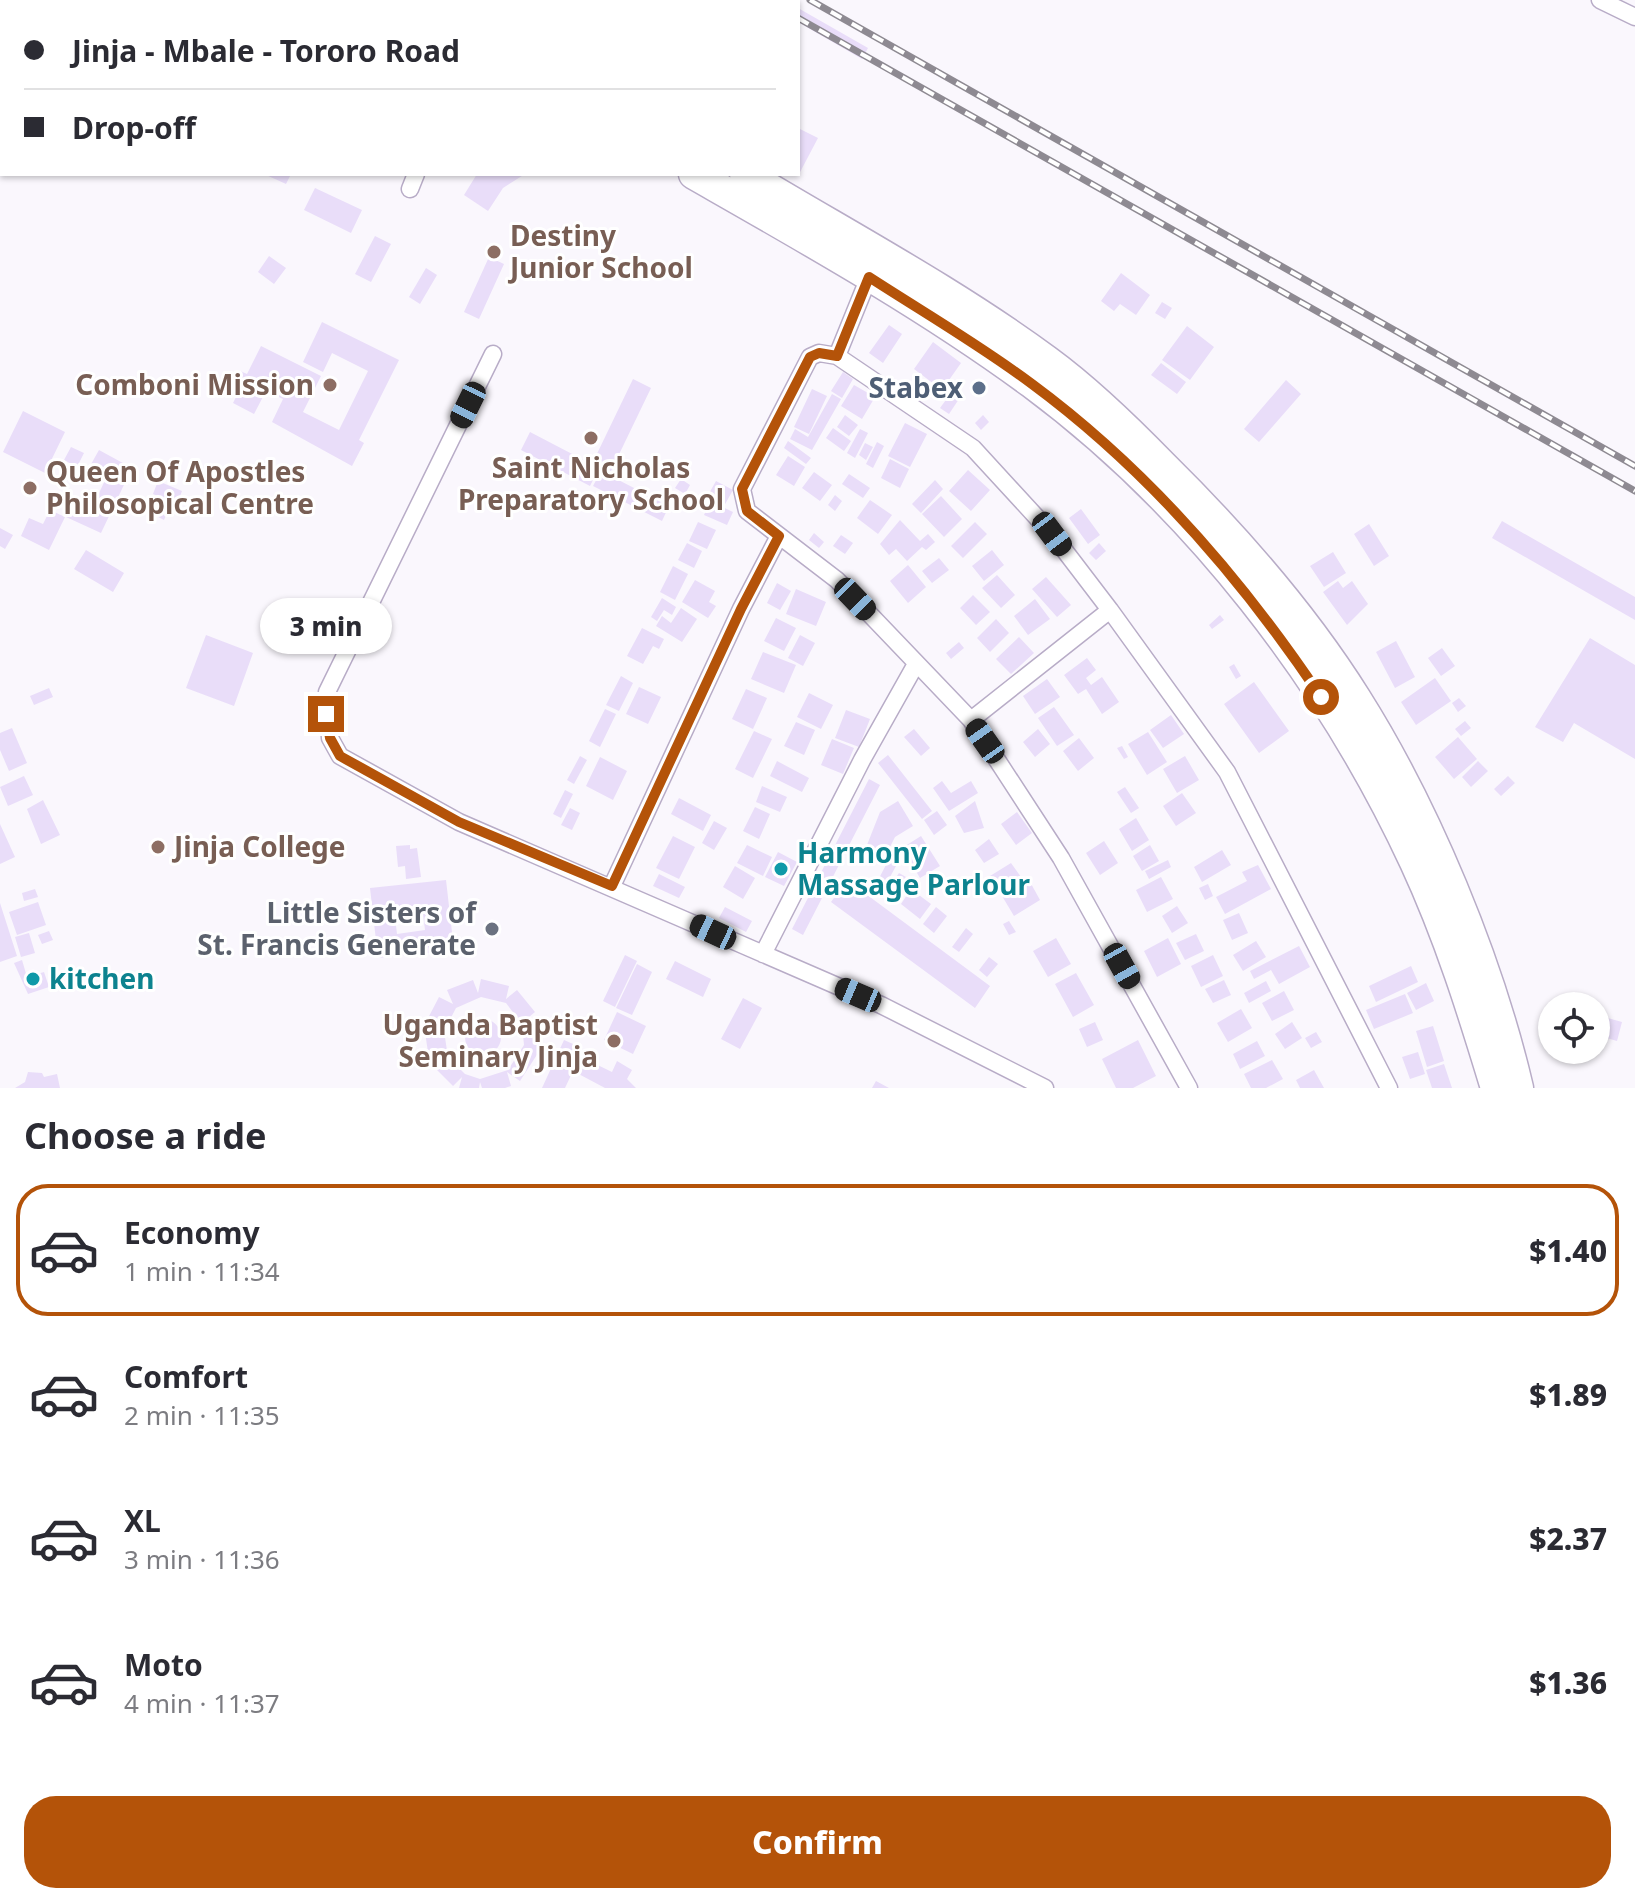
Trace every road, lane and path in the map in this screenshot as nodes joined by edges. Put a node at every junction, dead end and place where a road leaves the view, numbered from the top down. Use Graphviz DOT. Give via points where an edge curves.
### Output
graph roads {
  1 [pos="1600,0"];
  2 [pos="1635,17"];
  3 [pos="697,176"];
  4 [pos="748,176"];
  5 [pos="869,277"];
  6 [pos="493,354"];
  7 [pos="837,356"];
  8 [pos="779,536"];
  9 [pos="1110,610"];
  10 [pos="916,664"];
  11 [pos="971,720"];
  12 [pos="612,886"];
  13 [pos="763,954"];
  14 [pos="1045,1088"];
  15 [pos="1189,1088"];
  16 [pos="1389,1088"];
  17 [pos="1496,1088"];
  18 [pos="1518,1088"];
  1 -- 2 [label="street"];
  3 -- 5 [label="highway"];
  4 -- 18 [label="highway" via="1047,361 1116,419 1246,551 1357,700 1406,792 1483,967"];
  5 -- 7 [label="street"];
  5 -- 17 [label="highway" via="1032,383 1105,444 1250,597 1338,721 1386,802 1441,924"];
  6 -- 12 [label="street" via="327,692 330,738 340,756 459,822"];
  7 -- 8 [label="street" via="810,357 742,489 747,511"];
  7 -- 9 [label="street" via="973,448 1052,534"];
  8 -- 10 [label="street" via="837,580"];
  8 -- 12 [label="street"];
  9 -- 11 [label="street"];
  9 -- 16 [label="street" via="1227,772"];
  10 -- 11 [label="street"];
  10 -- 13 [label="street"];
  11 -- 15 [label="street" via="1061,858"];
  12 -- 13 [label="street"];
  13 -- 14 [label="street" via="881,1005"];
}
